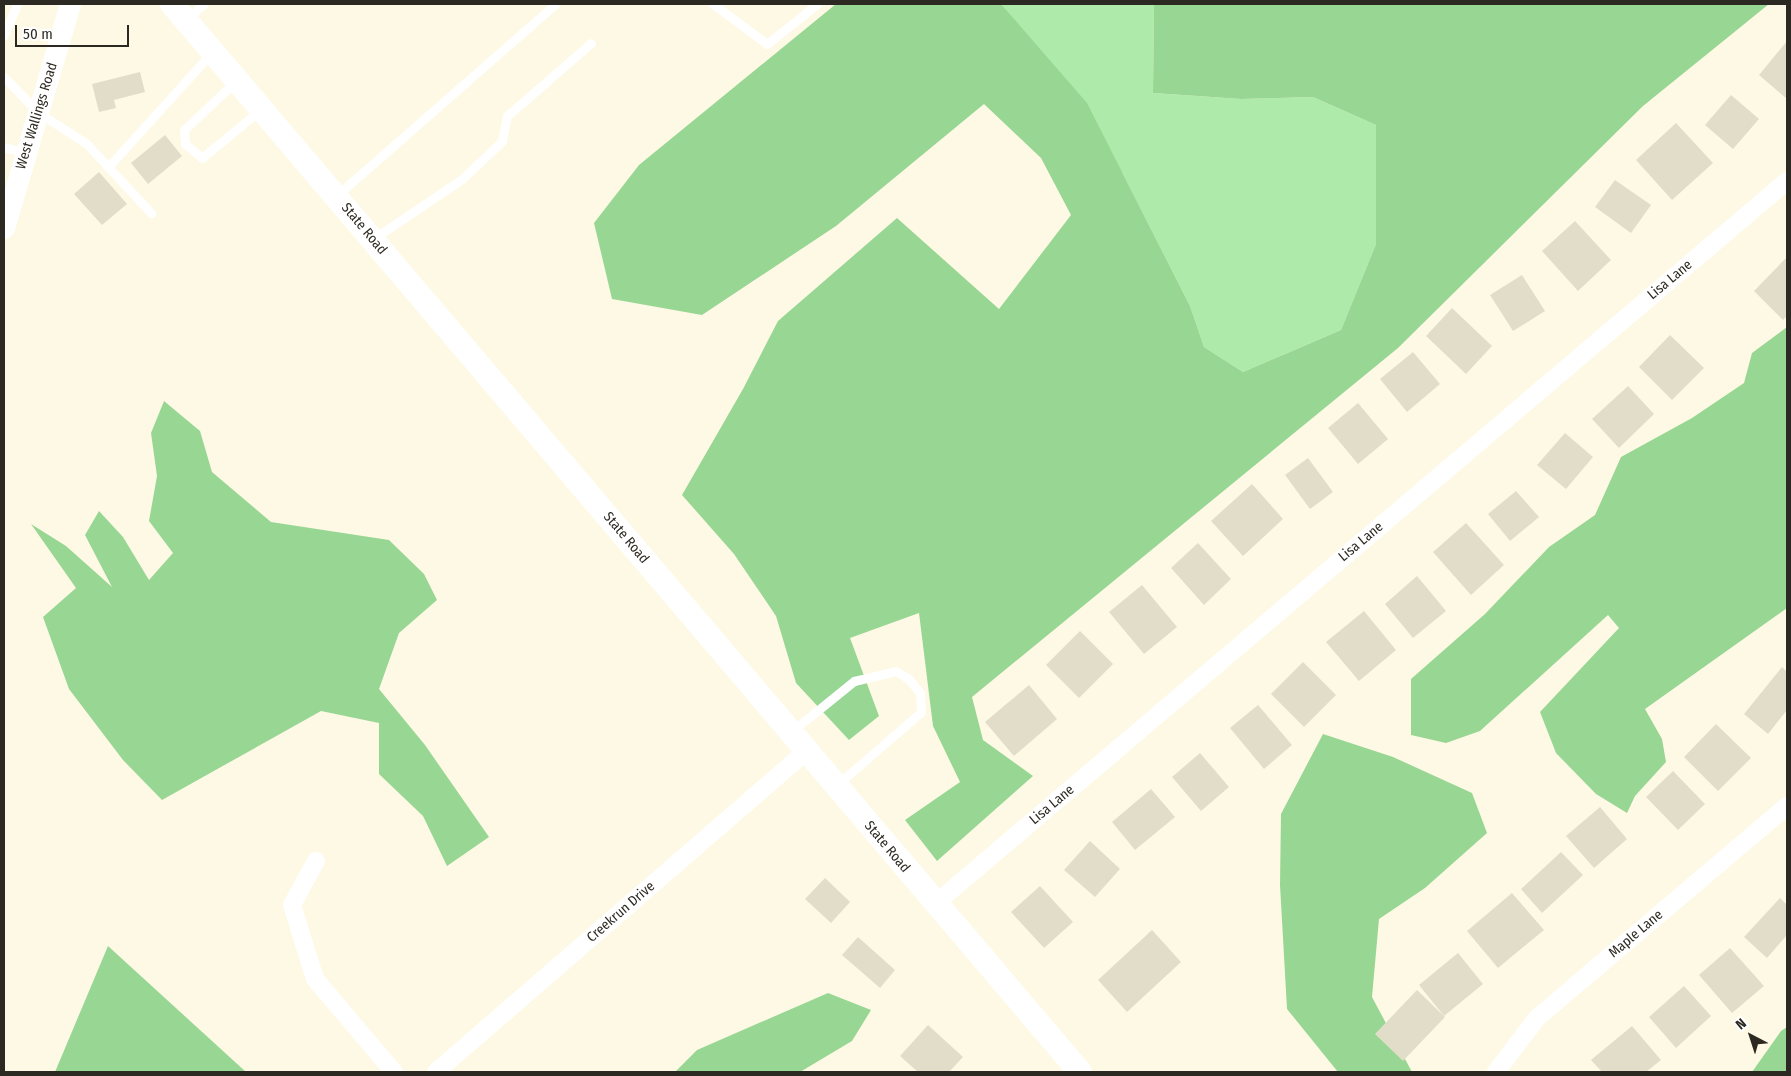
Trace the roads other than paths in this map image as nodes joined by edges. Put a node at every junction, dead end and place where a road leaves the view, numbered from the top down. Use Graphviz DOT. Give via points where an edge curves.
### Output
graph roads {
  1 [pos="17,4"];
  2 [pos="70,4"];
  3 [pos="204,4"];
  4 [pos="555,4"];
  5 [pos="713,4"];
  6 [pos="817,4"];
  7 [pos="179,12"];
  8 [pos="4,35"];
  9 [pos="590,43"];
  10 [pos="212,51"];
  11 [pos="4,77"];
  12 [pos="237,80"];
  13 [pos="261,109"];
  14 [pos="39,113"];
  15 [pos="4,147"];
  16 [pos="25,153"];
  17 [pos="110,165"];
  18 [pos="1787,181"];
  19 [pos="336,196"];
  20 [pos="8,198"];
  21 [pos="152,213"];
  22 [pos="4,228"];
  23 [pos="372,240"];
  24 [pos="790,732"];
  25 [pos="806,751"];
  26 [pos="836,786"];
  27 [pos="1787,806"];
  28 [pos="316,860"];
  29 [pos="935,904"];
  30 [pos="394,1072"];
  31 [pos="436,1072"];
  32 [pos="1080,1072"];
  33 [pos="1496,1072"];
  1 -- 8 [label="lane"];
  2 -- 14 [label="street, West Wallings Road"];
  3 -- 7 [label="lane"];
  4 -- 19 [label="lane"];
  5 -- 6 [label="lane" via="767,44"];
  7 -- 10 [label="main road, State Road"];
  9 -- 23 [label="lane" via="507,116 502,142 462,179"];
  10 -- 12 [label="main road, State Road"];
  10 -- 17 [label="lane"];
  11 -- 14 [label="lane"];
  12 -- 13 [label="main road, State Road"];
  12 -- 13 [label="lane" via="184,130 185,144 202,158"];
  13 -- 19 [label="main road, State Road"];
  14 -- 16 [label="street, West Wallings Road"];
  14 -- 17 [label="lane" via="86,142"];
  15 -- 16 [label="lane"];
  16 -- 20 [label="street, West Wallings Road"];
  17 -- 21 [label="lane"];
  18 -- 29 [label="street, Lisa Lane"];
  19 -- 23 [label="main road, State Road"];
  20 -- 22 [label="street, West Wallings Road"];
  23 -- 24 [label="main road, State Road"];
  24 -- 25 [label="main road, State Road"];
  24 -- 26 [label="lane" via="854,681 896,671 909,679 920,693 921,712"];
  25 -- 26 [label="main road, State Road"];
  25 -- 31 [label="street, Creekrun Drive"];
  26 -- 29 [label="main road, State Road"];
  27 -- 33 [label="street, Maple Lane" via="1537,1018"];
  28 -- 30 [label="street" via="292,904 315,979"];
  29 -- 32 [label="main road, State Road"];
}
